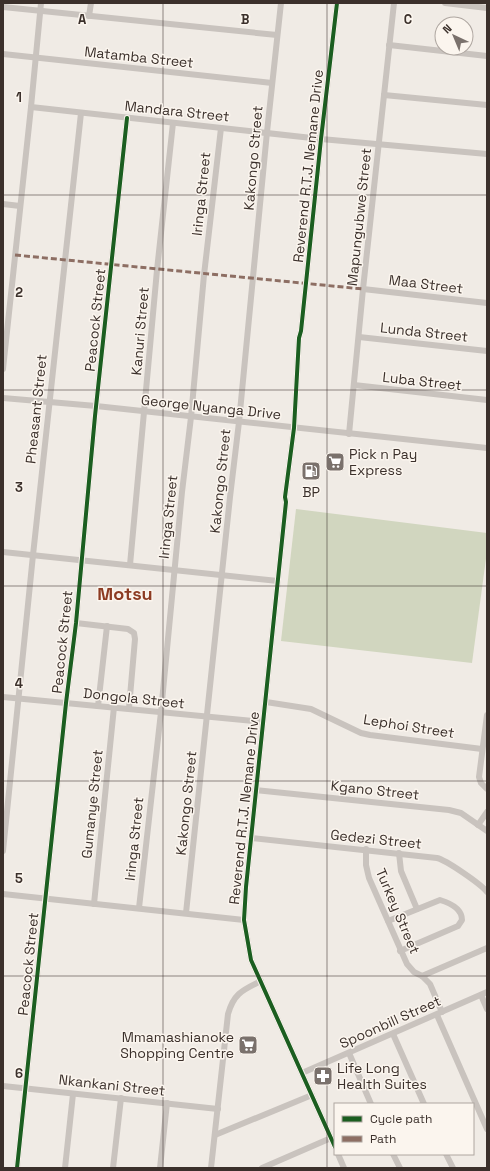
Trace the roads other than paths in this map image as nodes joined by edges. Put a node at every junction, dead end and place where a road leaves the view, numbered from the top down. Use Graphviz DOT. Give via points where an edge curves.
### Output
graph roads {
  1 [pos="41,3"];
  2 [pos="91,3"];
  3 [pos="281,3"];
  4 [pos="337,3"];
  5 [pos="394,3"];
  6 [pos="445,3"];
  7 [pos="3,7"];
  8 [pos="487,8"];
  9 [pos="40,11"];
  10 [pos="89,16"];
  11 [pos="277,35"];
  12 [pos="389,46"];
  13 [pos="3,54"];
  14 [pos="487,56"];
  15 [pos="36,58"];
  16 [pos="272,83"];
  17 [pos="384,95"];
  18 [pos="487,105"];
  19 [pos="31,107"];
  20 [pos="80,113"];
  21 [pos="127,118"];
  22 [pos="174,123"];
  23 [pos="221,128"];
  24 [pos="267,132"];
  25 [pos="321,138"];
  26 [pos="379,144"];
  27 [pos="487,154"];
  28 [pos="3,204"];
  29 [pos="20,206"];
  30 [pos="363,289"];
  31 [pos="487,304"];
  32 [pos="359,337"];
  33 [pos="487,351"];
  34 [pos="3,369"];
  35 [pos="354,385"];
  36 [pos="3,398"];
  37 [pos="487,400"];
  38 [pos="49,403"];
  39 [pos="96,406"];
  40 [pos="144,412"];
  41 [pos="191,417"];
  42 [pos="239,422"];
  43 [pos="295,428"];
  44 [pos="349,434"];
  45 [pos="487,448"];
  46 [pos="3,552"];
  47 [pos="33,555"];
  48 [pos="81,561"];
  49 [pos="130,565"];
  50 [pos="175,570"];
  51 [pos="222,576"];
  52 [pos="278,581"];
  53 [pos="76,623"];
  54 [pos="107,626"];
  55 [pos="3,697"];
  56 [pos="19,698"];
  57 [pos="266,702"];
  58 [pos="66,703"];
  59 [pos="98,706"];
  60 [pos="114,707"];
  61 [pos="129,708"];
  62 [pos="161,712"];
  63 [pos="487,715"];
  64 [pos="207,717"];
  65 [pos="263,722"];
  66 [pos="482,748"];
  67 [pos="487,789"];
  68 [pos="255,790"];
  69 [pos="487,812"];
  70 [pos="478,825"];
  71 [pos="487,831"];
  72 [pos="251,838"];
  73 [pos="366,849"];
  74 [pos="3,851"];
  75 [pos="398,853"];
  76 [pos="487,892"];
  77 [pos="3,894"];
  78 [pos="46,898"];
  79 [pos="94,904"];
  80 [pos="139,908"];
  81 [pos="417,909"];
  82 [pos="186,913"];
  83 [pos="244,920"];
  84 [pos="388,921"];
  85 [pos="487,948"];
  86 [pos="400,951"];
  87 [pos="422,976"];
  88 [pos="260,981"];
  89 [pos="484,994"];
  90 [pos="487,1009"];
  91 [pos="440,1013"];
  92 [pos="393,1034"];
  93 [pos="349,1053"];
  94 [pos="302,1074"];
  95 [pos="3,1086"];
  96 [pos="26,1088"];
  97 [pos="73,1094"];
  98 [pos="312,1095"];
  99 [pos="121,1098"];
  100 [pos="167,1103"];
  101 [pos="371,1103"];
  102 [pos="424,1103"];
  103 [pos="218,1108"];
  104 [pos="487,1129"];
  105 [pos="215,1135"];
  106 [pos="331,1138"];
  107 [pos="334,1145"];
  108 [pos="338,1155"];
  109 [pos="394,1155"];
  110 [pos="446,1155"];
  111 [pos="17,1168"];
  112 [pos="65,1168"];
  113 [pos="113,1168"];
  114 [pos="160,1168"];
  115 [pos="211,1168"];
  116 [pos="262,1168"];
  117 [pos="344,1168"];
  118 [pos="400,1168"];
  119 [pos="453,1168"];
  1 -- 9 [label="street"];
  2 -- 10 [label="street"];
  3 -- 11 [label="street, Kakongo Street"];
  4 -- 25 [label="street, Reverend R.T.J. Nemane Drive"];
  5 -- 12 [label="street, Mapungubwe Street"];
  6 -- 8 [label="street"];
  7 -- 9 [label="street"];
  9 -- 10 [label="street"];
  9 -- 15 [label="street"];
  10 -- 11 [label="street"];
  11 -- 16 [label="street, Kakongo Street"];
  12 -- 14 [label="street"];
  12 -- 17 [label="street, Mapungubwe Street"];
  13 -- 15 [label="street, Matamba Street"];
  15 -- 16 [label="street, Matamba Street"];
  15 -- 19 [label="street"];
  16 -- 24 [label="street, Kakongo Street"];
  17 -- 18 [label="street"];
  17 -- 26 [label="street, Mapungubwe Street"];
  19 -- 20 [label="street, Mandara Street"];
  19 -- 29 [label="street"];
  20 -- 21 [label="street, Mandara Street"];
  20 -- 38 [label="street, Pheasant Street"];
  21 -- 22 [label="street, Mandara Street"];
  21 -- 39 [label="street, Peacock Street"];
  22 -- 23 [label="street, Mandara Street"];
  22 -- 40 [label="street, Kanuri Street"];
  23 -- 24 [label="street, Mandara Street"];
  23 -- 41 [label="street, Iringa Street"];
  24 -- 25 [label="street, Mandara Street"];
  24 -- 42 [label="street, Kakongo Street"];
  25 -- 26 [label="street, Mandara Street"];
  25 -- 43 [label="street, Reverend R.T.J. Nemane Drive" via="299,338"];
  26 -- 27 [label="street, Mandara Street"];
  26 -- 30 [label="street, Mapungubwe Street"];
  28 -- 29 [label="street"];
  29 -- 34 [label="street"];
  30 -- 31 [label="street, Maa Street"];
  30 -- 32 [label="street, Mapungubwe Street"];
  32 -- 33 [label="street, Lunda Street"];
  32 -- 35 [label="street, Mapungubwe Street"];
  35 -- 37 [label="street, Luba Street"];
  35 -- 44 [label="street, Mapungubwe Street"];
  36 -- 38 [label="street, George Nyanga Drive"];
  38 -- 39 [label="street, George Nyanga Drive"];
  38 -- 47 [label="street, Pheasant Street"];
  39 -- 40 [label="street, George Nyanga Drive"];
  39 -- 48 [label="street, Peacock Street"];
  40 -- 41 [label="street, George Nyanga Drive"];
  40 -- 49 [label="street, Kanuri Street"];
  41 -- 42 [label="street, George Nyanga Drive"];
  41 -- 50 [label="street, Iringa Street"];
  42 -- 43 [label="street, George Nyanga Drive"];
  42 -- 51 [label="street, Kakongo Street"];
  43 -- 44 [label="street, George Nyanga Drive"];
  43 -- 52 [label="street, Reverend R.T.J. Nemane Drive" via="285,497"];
  44 -- 45 [label="street, George Nyanga Drive"];
  46 -- 47 [label="street"];
  47 -- 48 [label="street"];
  47 -- 56 [label="street, Pheasant Street"];
  48 -- 49 [label="street"];
  48 -- 53 [label="street, Peacock Street"];
  49 -- 50 [label="street"];
  50 -- 51 [label="street"];
  50 -- 62 [label="street, Iringa Street"];
  51 -- 52 [label="street"];
  51 -- 64 [label="street, Kakongo Street"];
  52 -- 57 [label="street, Reverend R.T.J. Nemane Drive"];
  53 -- 54 [label="street"];
  53 -- 58 [label="street, Peacock Street"];
  54 -- 59 [label="street"];
  54 -- 61 [label="street" via="128,629 133,631 135,636"];
  55 -- 56 [label="street, Dongola Street"];
  56 -- 58 [label="street, Dongola Street"];
  56 -- 74 [label="street, Pheasant Street"];
  57 -- 65 [label="street, Reverend R.T.J. Nemane Drive"];
  57 -- 66 [label="street, Lephoi Street" via="311,709 370,735"];
  58 -- 59 [label="street, Dongola Street"];
  58 -- 78 [label="street, Peacock Street"];
  59 -- 60 [label="street, Dongola Street"];
  60 -- 61 [label="street, Dongola Street"];
  60 -- 79 [label="street, Gumanye Street"];
  61 -- 62 [label="street, Dongola Street"];
  62 -- 64 [label="street, Dongola Street"];
  62 -- 80 [label="street, Iringa Street"];
  63 -- 66 [label="street"];
  64 -- 65 [label="street, Dongola Street"];
  64 -- 82 [label="street, Kakongo Street"];
  65 -- 68 [label="street, Reverend R.T.J. Nemane Drive"];
  66 -- 67 [label="street" via="479,780"];
  68 -- 70 [label="street, Kgano Street" via="449,810 460,813"];
  68 -- 72 [label="street, Reverend R.T.J. Nemane Drive"];
  69 -- 70 [label="street"];
  70 -- 71 [label="street, Kgano Street"];
  72 -- 73 [label="street, Gedezi Street"];
  72 -- 83 [label="street, Reverend R.T.J. Nemane Drive"];
  73 -- 75 [label="street, Gedezi Street"];
  73 -- 84 [label="street, Turkey Street" via="367,871"];
  75 -- 76 [label="street, Gedezi Street" via="440,859"];
  75 -- 81 [label="street" via="401,871"];
  77 -- 78 [label="street"];
  78 -- 79 [label="street"];
  78 -- 96 [label="street, Peacock Street"];
  79 -- 80 [label="street"];
  80 -- 82 [label="street"];
  81 -- 84 [label="street"];
  81 -- 86 [label="street" via="436,901 443,901 462,913 462,920 458,926"];
  82 -- 83 [label="street"];
  83 -- 88 [label="street, Reverend R.T.J. Nemane Drive" via="251,960"];
  84 -- 86 [label="street, Turkey Street"];
  85 -- 87 [label="street"];
  86 -- 87 [label="street, Turkey Street" via="410,968"];
  87 -- 91 [label="street, Turkey Street" via="430,984"];
  88 -- 94 [label="street, Reverend R.T.J. Nemane Drive"];
  88 -- 103 [label="street" via="239,993 232,1002 228,1014"];
  89 -- 90 [label="street"];
  89 -- 91 [label="street, Spoonbill Street"];
  91 -- 92 [label="street, Spoonbill Street"];
  91 -- 104 [label="street, Turkey Street"];
  92 -- 93 [label="street, Spoonbill Street"];
  92 -- 102 [label="street"];
  93 -- 94 [label="street, Spoonbill Street"];
  93 -- 101 [label="street"];
  94 -- 98 [label="street, Reverend R.T.J. Nemane Drive"];
  95 -- 96 [label="street, Nkankani Street"];
  96 -- 97 [label="street, Nkankani Street"];
  96 -- 111 [label="street, Peacock Street"];
  97 -- 99 [label="street, Nkankani Street"];
  97 -- 112 [label="street"];
  98 -- 105 [label="street"];
  98 -- 106 [label="street, Reverend R.T.J. Nemane Drive"];
  99 -- 100 [label="street, Nkankani Street"];
  99 -- 113 [label="street"];
  100 -- 103 [label="street, Nkankani Street"];
  100 -- 114 [label="street"];
  103 -- 105 [label="street"];
  105 -- 115 [label="street"];
  106 -- 107 [label="street, Reverend R.T.J. Nemane Drive"];
  106 -- 116 [label="street"];
  108 -- 117 [label="street"];
  109 -- 118 [label="street"];
  110 -- 119 [label="street"];
}
